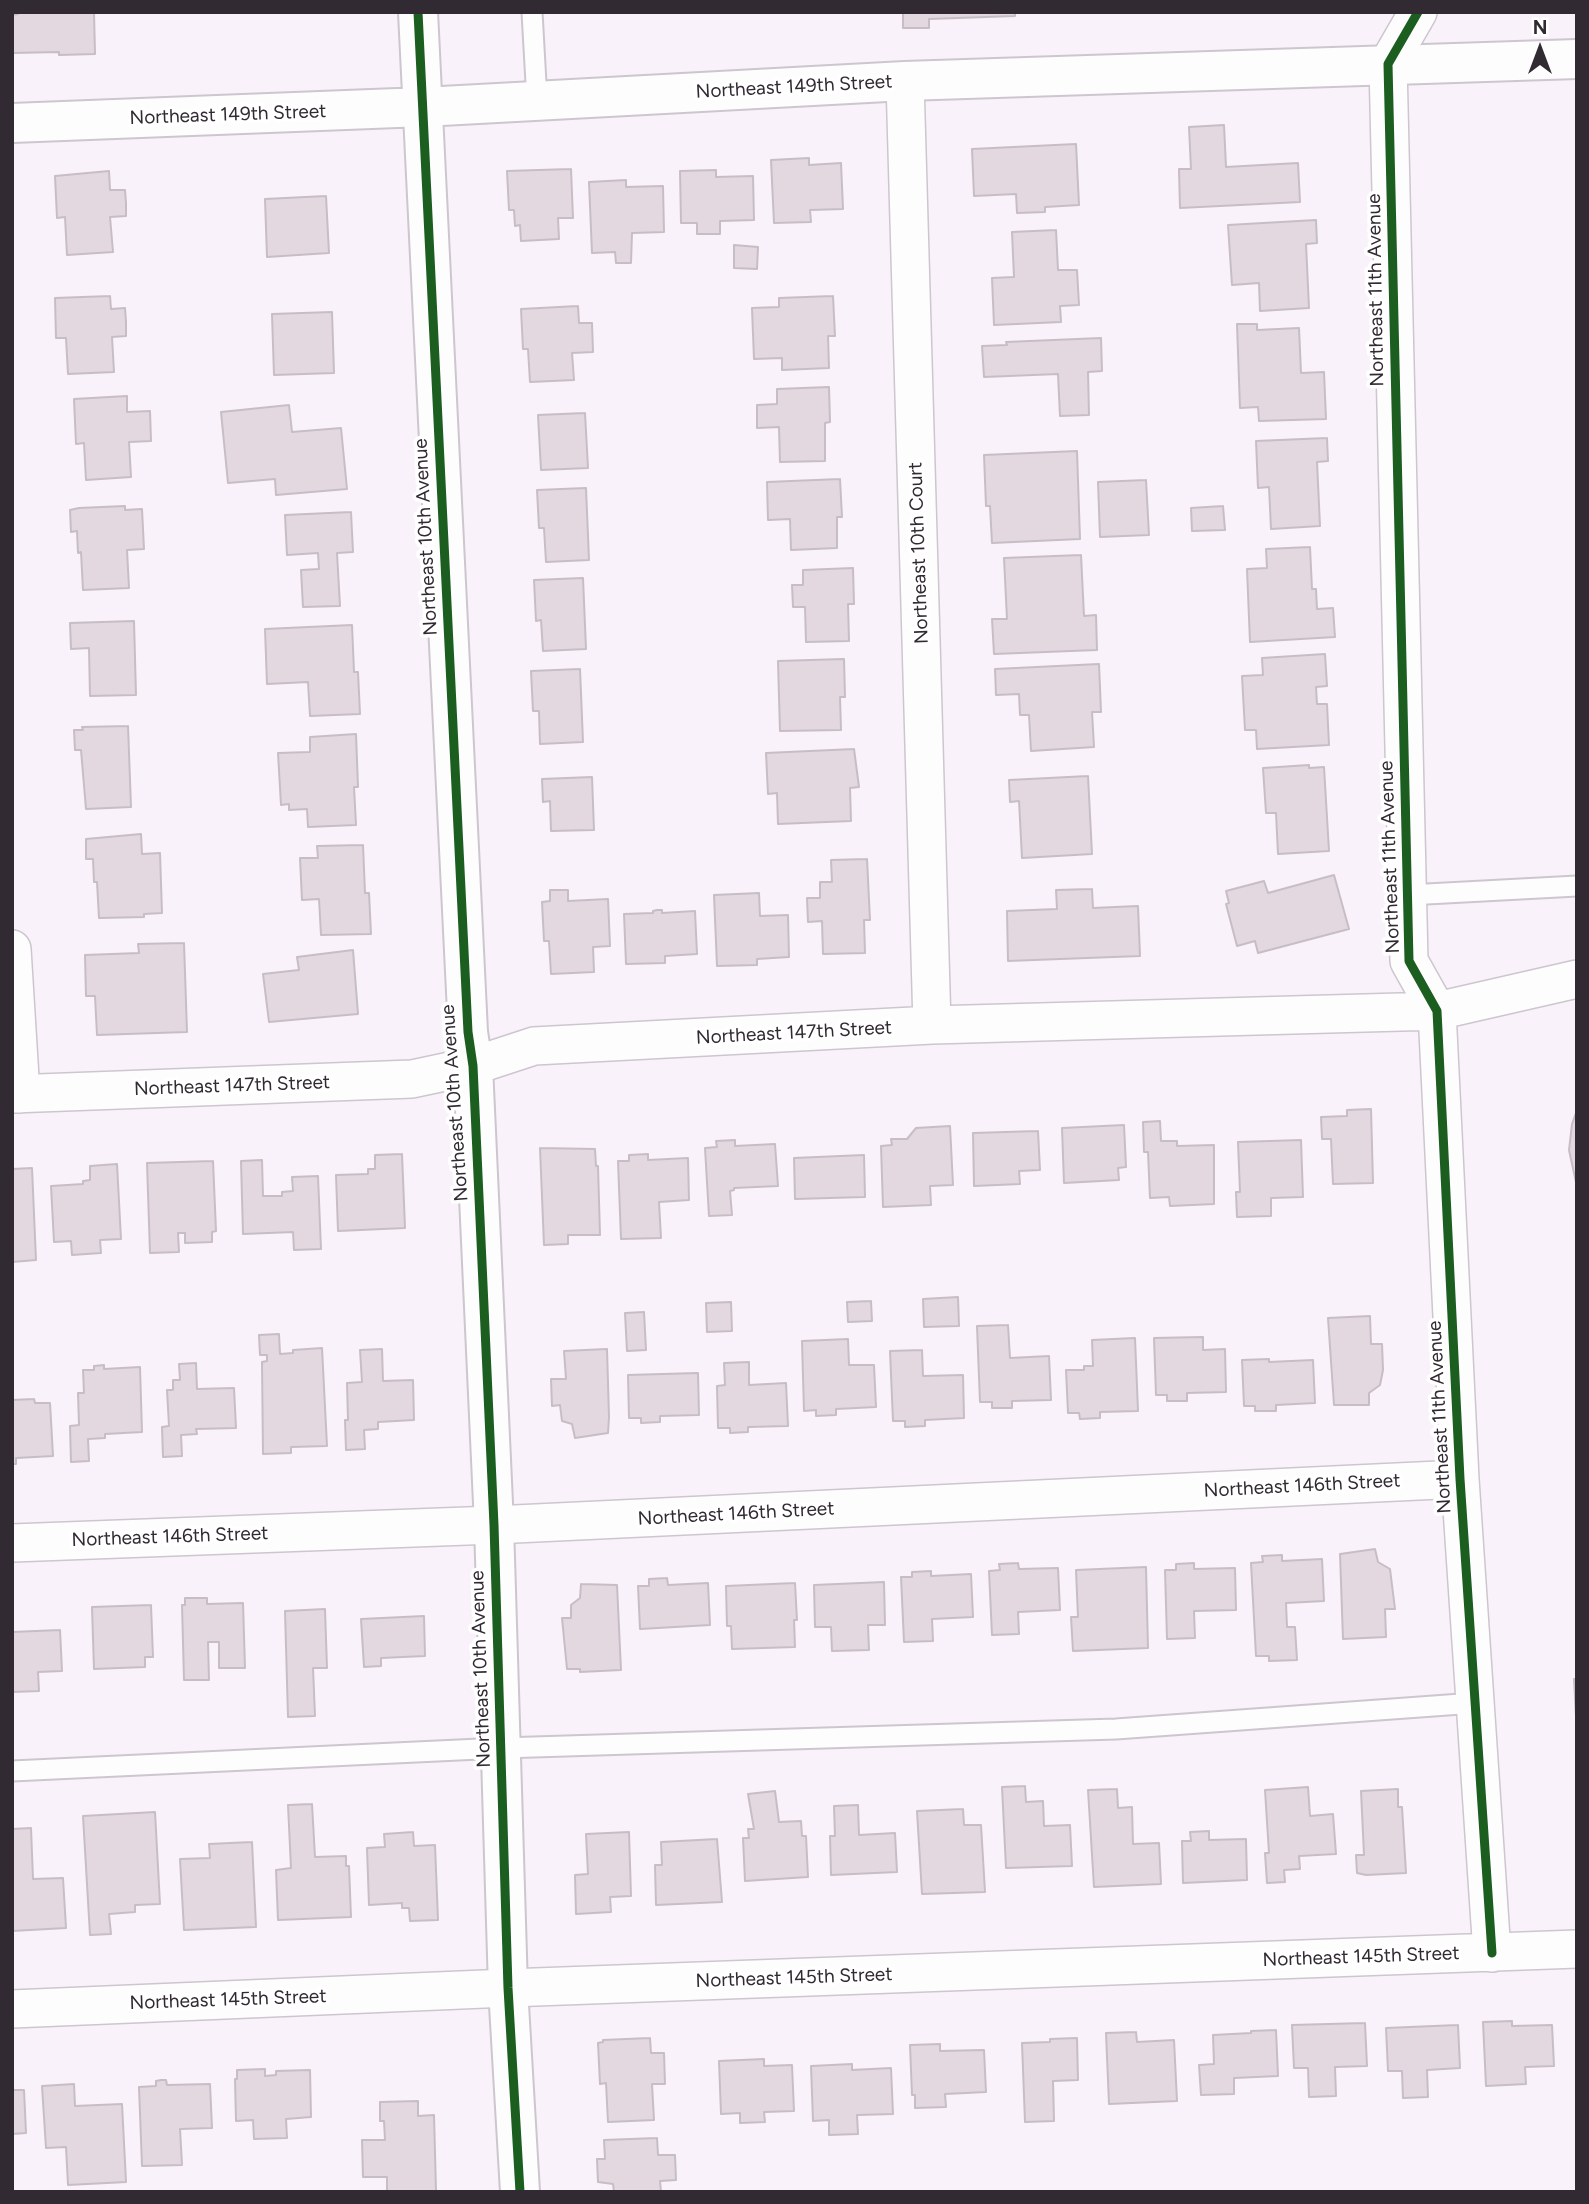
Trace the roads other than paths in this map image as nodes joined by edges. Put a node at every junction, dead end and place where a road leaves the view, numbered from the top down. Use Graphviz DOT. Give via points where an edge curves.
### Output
graph roads {
  1 [pos="418,12"];
  2 [pos="532,12"];
  3 [pos="1418,12"];
  4 [pos="1577,59"];
  5 [pos="1388,64"];
  6 [pos="905,81"];
  7 [pos="537,101"];
  8 [pos="423,107"];
  9 [pos="12,123"];
  10 [pos="1577,886"];
  11 [pos="1408,895"];
  12 [pos="12,949"];
  13 [pos="1577,979"];
  14 [pos="1437,1011"];
  15 [pos="932,1025"];
  16 [pos="473,1066"];
  17 [pos="16,1094"];
  18 [pos="1460,1479"];
  19 [pos="494,1525"];
  20 [pos="12,1543"];
  21 [pos="1475,1703"];
  22 [pos="501,1748"];
  23 [pos="12,1772"];
  24 [pos="1577,1949"];
  25 [pos="1492,1953"];
  26 [pos="508,1988"];
  27 [pos="12,2009"];
  28 [pos="520,2192"];
  1 -- 8 [label="street, Northeast 10th Avenue"];
  2 -- 7 [label="lane"];
  3 -- 5 [label="street"];
  4 -- 5 [label="street, Northeast 149th Street"];
  5 -- 6 [label="street, Northeast 149th Street"];
  5 -- 11 [label="street, Northeast 11th Avenue"];
  6 -- 7 [label="street, Northeast 149th Street"];
  6 -- 15 [label="street, Northeast 10th Court"];
  7 -- 8 [label="street, Northeast 149th Street"];
  8 -- 9 [label="street, Northeast 149th Street"];
  8 -- 16 [label="street, Northeast 10th Avenue"];
  10 -- 11 [label="lane"];
  11 -- 14 [label="street, Northeast 11th Avenue" via="1409,961"];
  12 -- 17 [label="street"];
  13 -- 14 [label="street, Northeast 147th Street"];
  14 -- 15 [label="street, Northeast 147th Street"];
  14 -- 18 [label="street, Northeast 11th Avenue"];
  15 -- 16 [label="street, Northeast 147th Street" via="534,1046"];
  16 -- 17 [label="street, Northeast 147th Street" via="412,1079"];
  16 -- 19 [label="street, Northeast 10th Avenue"];
  18 -- 19 [label="street, Northeast 146th Street"];
  18 -- 21 [label="street, Northeast 11th Avenue"];
  19 -- 20 [label="street, Northeast 146th Street"];
  19 -- 22 [label="street, Northeast 10th Avenue"];
  21 -- 22 [label="lane" via="1116,1729"];
  21 -- 25 [label="street, Northeast 11th Avenue"];
  22 -- 23 [label="lane"];
  22 -- 26 [label="street, Northeast 10th Avenue"];
  24 -- 25 [label="street, Northeast 145th Street"];
  25 -- 26 [label="street, Northeast 145th Street"];
  26 -- 27 [label="street, Northeast 145th Street"];
  26 -- 28 [label="street, Northeast 10th Avenue"];
}
